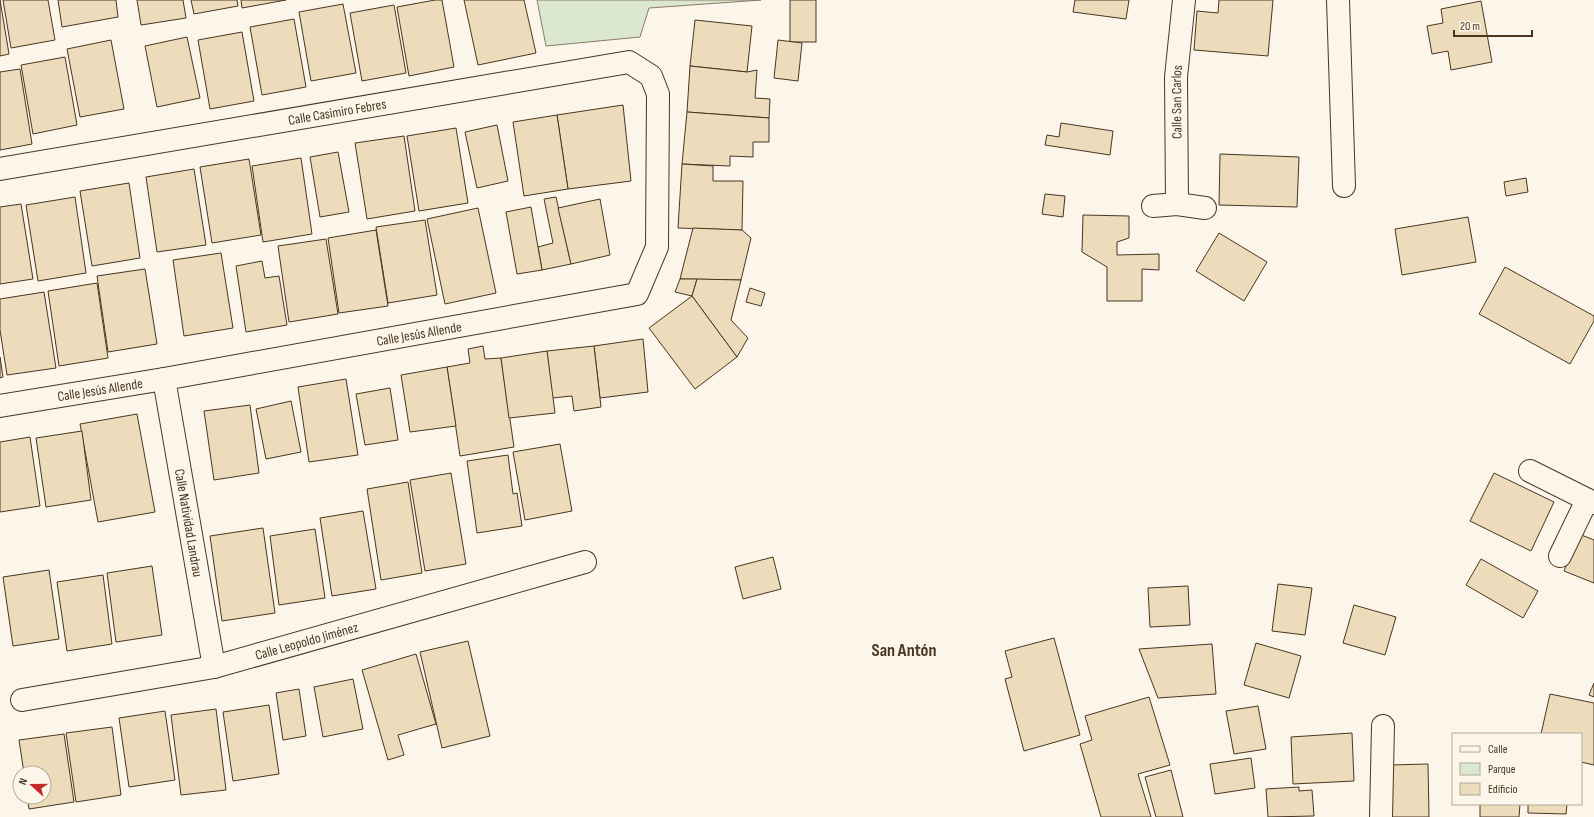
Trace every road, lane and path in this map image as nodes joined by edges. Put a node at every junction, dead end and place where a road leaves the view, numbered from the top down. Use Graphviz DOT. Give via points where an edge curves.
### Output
graph roads {
  1 [pos="1184,0"];
  2 [pos="1338,0"];
  3 [pos="658,94"];
  4 [pos="0,169"];
  5 [pos="1344,186"];
  6 [pos="1177,204"];
  7 [pos="1153,206"];
  8 [pos="1205,208"];
  9 [pos="164,380"];
  10 [pos="0,406"];
  11 [pos="1530,471"];
  12 [pos="1591,502"];
  13 [pos="1560,556"];
  14 [pos="585,562"];
  15 [pos="214,667"];
  16 [pos="22,700"];
  17 [pos="1383,726"];
  18 [pos="1382,817"];
  1 -- 6 [label="street, Calle San Carlos" via="1176,77"];
  2 -- 5 [label="street"];
  3 -- 4 [label="street, Calle Casimiro Febres" via="651,76 629,62"];
  3 -- 9 [label="street, Calle Jesús Allende" via="657,247 637,294"];
  6 -- 7 [label="street"];
  6 -- 8 [label="street"];
  9 -- 10 [label="street, Calle Jesús Allende"];
  9 -- 15 [label="street, Calle Natividad Landrau"];
  11 -- 12 [label="street"];
  12 -- 13 [label="street"];
  14 -- 15 [label="street, Calle Leopoldo Jiménez"];
  15 -- 16 [label="street, Calle Leopoldo Jiménez"];
  17 -- 18 [label="street"];
}
